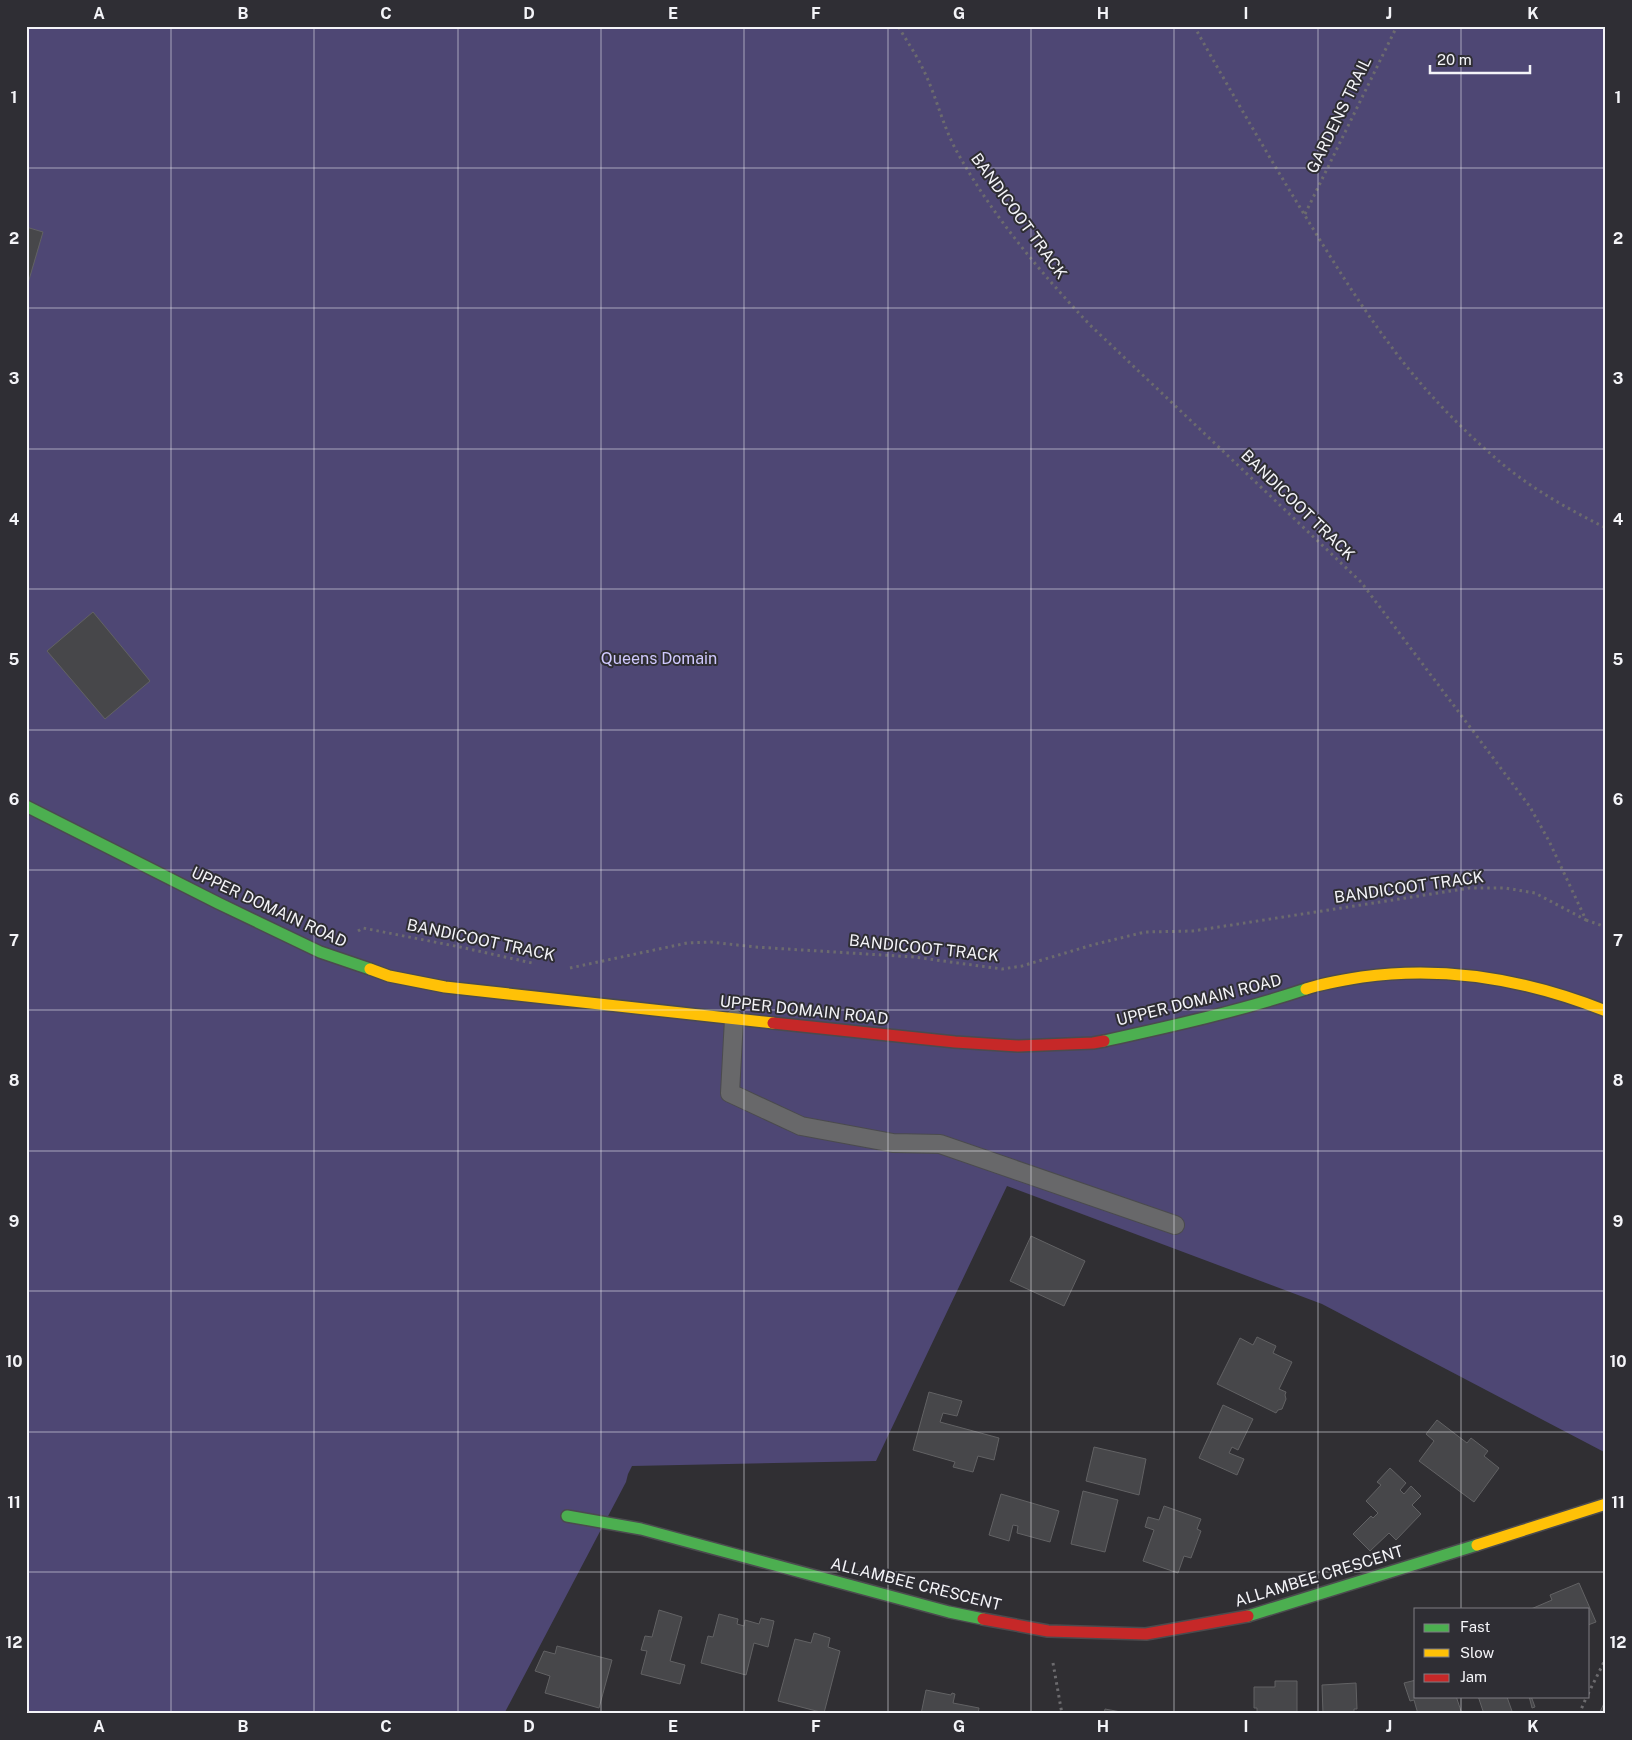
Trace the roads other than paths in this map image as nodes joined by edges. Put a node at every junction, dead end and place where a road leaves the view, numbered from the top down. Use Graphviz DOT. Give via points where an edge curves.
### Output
graph roads {
  1 [pos="26,806"];
  2 [pos="1606,1011"];
  3 [pos="734,1019"];
  4 [pos="1175,1225"];
  5 [pos="1606,1504"];
  6 [pos="567,1516"];
  1 -- 3 [label="street, UPPER DOMAIN ROAD" via="320,952 389,976 445,987"];
  2 -- 3 [label="street, UPPER DOMAIN ROAD" via="1537,987 1436,972 1384,974 1324,983 1272,1000 1093,1043 1018,1046 955,1042"];
  3 -- 4 [label="lane" via="730,1093 801,1126 893,1143 940,1144"];
  5 -- 6 [label="street, ALLAMBEE CRESCENT" via="1254,1615 1146,1634 1048,1631 949,1612 641,1529"];
}
